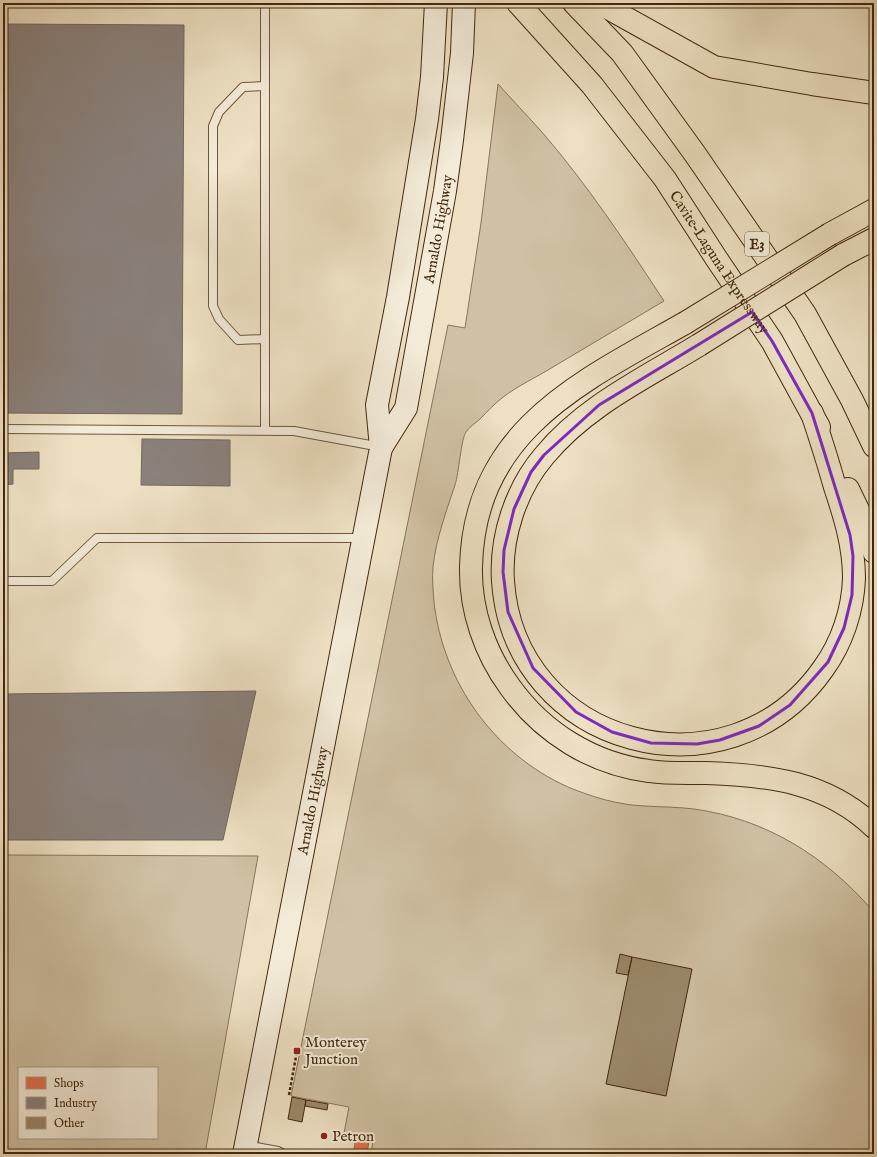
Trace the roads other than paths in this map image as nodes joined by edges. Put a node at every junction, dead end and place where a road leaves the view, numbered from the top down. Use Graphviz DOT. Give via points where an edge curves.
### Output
graph roads {
  1 [pos="266,3"];
  2 [pos="436,3"];
  3 [pos="464,3"];
  4 [pos="518,3"];
  5 [pos="574,3"];
  6 [pos="599,3"];
  7 [pos="266,86"];
  8 [pos="874,93"];
  9 [pos="874,210"];
  10 [pos="874,239"];
  11 [pos="265,339"];
  12 [pos="812,413"];
  13 [pos="3,429"];
  14 [pos="265,431"];
  15 [pos="874,446"];
  16 [pos="381,448"];
  17 [pos="364,538"];
  18 [pos="874,552"];
  19 [pos="3,581"];
  20 [pos="874,827"];
  21 [pos="245,1149"];
  22 [pos="284,1154"];
  1 -- 7 [label="lane"];
  2 -- 16 [label="main road, Arnaldo Highway" via="427,119 377,405"];
  3 -- 16 [label="main road, Arnaldo Highway" via="462,53 445,190 406,408"];
  4 -- 12 [label="highway, Cavite–Laguna Expressway" via="592,85 665,179 772,341"];
  5 -- 15 [label="highway, E3" via="622,53 805,314"];
  6 -- 8 [label="highway" via="714,67"];
  7 -- 11 [label="lane"];
  7 -- 11 [label="lane" via="243,87 220,112 213,126 213,306 220,319 238,340"];
  9 -- 20 [label="highway, bridge" via="593,375 530,424 503,459 483,500 476,523 471,570 476,616 492,659 503,678 526,707 564,740 604,760 625,767 670,773 739,774 794,782 845,804"];
  10 -- 12 [label="highway, bridge" via="599,405 562,437 532,472 514,509 508,530 504,550 504,592 519,644 546,685 565,704 594,723 631,739 651,743 697,744 720,740 759,726 790,705 821,673 837,646 849,612 854,579 850,535"];
  11 -- 14 [label="lane"];
  12 -- 18 [label="highway, Cavite–Laguna Expressway" via="861,516"];
  13 -- 14 [label="lane"];
  14 -- 16 [label="lane" via="294,431"];
  16 -- 17 [label="main road, Arnaldo Highway"];
  17 -- 19 [label="lane" via="97,538 52,581"];
  17 -- 21 [label="main road, Arnaldo Highway"];
  21 -- 22 [label="lane" via="278,1151"];
}
